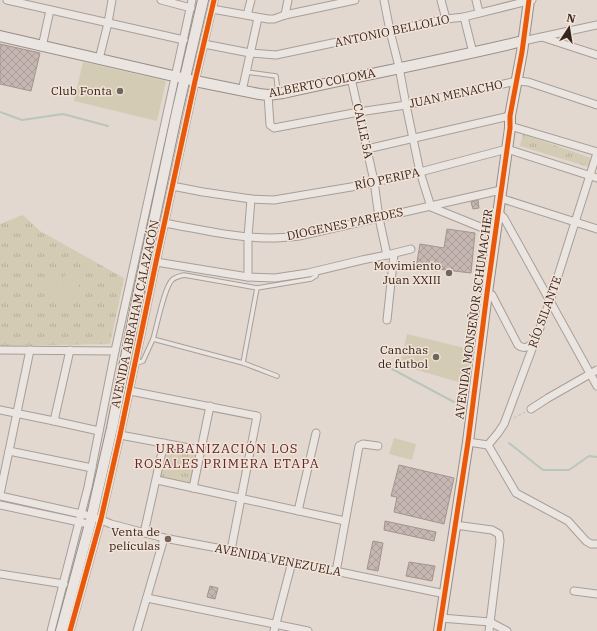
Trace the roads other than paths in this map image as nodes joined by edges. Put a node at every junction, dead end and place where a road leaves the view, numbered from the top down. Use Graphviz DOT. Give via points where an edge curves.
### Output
graph roads {
  1 [pos="7,0"];
  2 [pos="112,0"];
  3 [pos="161,0"];
  4 [pos="192,0"];
  5 [pos="203,0"];
  6 [pos="214,0"];
  7 [pos="250,0"];
  8 [pos="288,0"];
  9 [pos="355,0"];
  10 [pos="384,0"];
  11 [pos="441,0"];
  12 [pos="476,0"];
  13 [pos="530,0"];
  14 [pos="191,8"];
  15 [pos="212,9"];
  16 [pos="50,10"];
  17 [pos="479,12"];
  18 [pos="247,15"];
  19 [pos="285,15"];
  20 [pos="464,16"];
  21 [pos="258,18"];
  22 [pos="446,19"];
  23 [pos="108,23"];
  24 [pos="597,25"];
  25 [pos="390,32"];
  26 [pos="0,36"];
  27 [pos="542,37"];
  28 [pos="184,40"];
  29 [pos="524,41"];
  30 [pos="204,44"];
  31 [pos="42,46"];
  32 [pos="250,53"];
  33 [pos="473,53"];
  34 [pos="597,55"];
  35 [pos="99,59"];
  36 [pos="399,68"];
  37 [pos="246,72"];
  38 [pos="351,78"];
  39 [pos="185,79"];
  40 [pos="518,81"];
  41 [pos="242,91"];
  42 [pos="273,94"];
  43 [pos="406,105"];
  44 [pos="597,105"];
  45 [pos="359,112"];
  46 [pos="510,121"];
  47 [pos="413,139"];
  48 [pos="367,149"];
  49 [pos="507,149"];
  50 [pos="597,152"];
  51 [pos="420,172"];
  52 [pos="594,177"];
  53 [pos="374,181"];
  54 [pos="172,186"];
  55 [pos="500,194"];
  56 [pos="251,199"];
  57 [pos="431,207"];
  58 [pos="498,212"];
  59 [pos="379,218"];
  60 [pos="575,222"];
  61 [pos="164,223"];
  62 [pos="597,229"];
  63 [pos="495,233"];
  64 [pos="248,237"];
  65 [pos="411,249"];
  66 [pos="390,254"];
  67 [pos="156,262"];
  68 [pos="318,271"];
  69 [pos="248,277"];
  70 [pos="257,288"];
  71 [pos="487,293"];
  72 [pos="550,301"];
  73 [pos="386,320"];
  74 [pos="154,339"];
  75 [pos="534,342"];
  76 [pos="0,350"];
  77 [pos="30,350"];
  78 [pos="70,350"];
  79 [pos="116,351"];
  80 [pos="243,363"];
  81 [pos="135,364"];
  82 [pos="594,372"];
  83 [pos="277,376"];
  84 [pos="597,386"];
  85 [pos="130,391"];
  86 [pos="210,406"];
  87 [pos="531,409"];
  88 [pos="0,410"];
  89 [pos="16,414"];
  90 [pos="54,421"];
  91 [pos="99,431"];
  92 [pos="316,433"];
  93 [pos="120,435"];
  94 [pos="468,442"];
  95 [pos="164,443"];
  96 [pos="488,445"];
  97 [pos="378,446"];
  98 [pos="200,450"];
  99 [pos="9,451"];
  100 [pos="92,468"];
  101 [pos="157,480"];
  102 [pos="193,488"];
  103 [pos="0,495"];
  104 [pos="240,499"];
  105 [pos="0,505"];
  106 [pos="298,511"];
  107 [pos="90,520"];
  108 [pos="345,521"];
  109 [pos="455,525"];
  110 [pos="144,534"];
  111 [pos="164,538"];
  112 [pos="597,544"];
  113 [pos="231,550"];
  114 [pos="292,562"];
  115 [pos="336,572"];
  116 [pos="0,574"];
  117 [pos="64,584"];
  118 [pos="574,591"];
  119 [pos="445,594"];
  120 [pos="597,594"];
  121 [pos="147,598"];
  122 [pos="442,618"];
  123 [pos="490,622"];
  124 [pos="275,628"];
  125 [pos="51,631"];
  126 [pos="61,631"];
  127 [pos="70,631"];
  128 [pos="137,631"];
  129 [pos="308,631"];
  130 [pos="439,631"];
  131 [pos="489,631"];
  132 [pos="507,631"];
  1 -- 16 [label="street"];
  2 -- 23 [label="street"];
  3 -- 14 [label="street"];
  4 -- 14 [label="street, AVENIDA ABRAHAM CALAZACÓN"];
  5 -- 39 [label="street, AVENIDA ABRAHAM CALAZACÓN"];
  6 -- 15 [label="street, AVENIDA ABRAHAM CALAZACÓN"];
  7 -- 18 [label="street"];
  8 -- 19 [label="street"];
  9 -- 19 [label="street"];
  10 -- 25 [label="street"];
  11 -- 22 [label="street"];
  12 -- 17 [label="street"];
  13 -- 17 [label="street, ANTONIO BELLOLIO"];
  13 -- 29 [label="street, AVENIDA MONSEÑOR SCHUMACHER"];
  14 -- 28 [label="street, AVENIDA ABRAHAM CALAZACÓN"];
  15 -- 18 [label="street"];
  15 -- 30 [label="street, AVENIDA ABRAHAM CALAZACÓN"];
  16 -- 23 [label="street"];
  16 -- 31 [label="street"];
  17 -- 20 [label="street, ANTONIO BELLOLIO"];
  18 -- 21 [label="street"];
  19 -- 21 [label="street" via="274,19"];
  20 -- 22 [label="street, ANTONIO BELLOLIO"];
  20 -- 33 [label="street"];
  21 -- 32 [label="street"];
  22 -- 25 [label="street, ANTONIO BELLOLIO"];
  23 -- 28 [label="street"];
  23 -- 35 [label="street"];
  24 -- 27 [label="street, ALBERTO COLOMA"];
  25 -- 32 [label="street, ANTONIO BELLOLIO" via="276,55"];
  25 -- 36 [label="street"];
  26 -- 31 [label="street, ALBERTO COLOMA"];
  27 -- 29 [label="street, ALBERTO COLOMA"];
  27 -- 34 [label="street"];
  28 -- 39 [label="street, AVENIDA ABRAHAM CALAZACÓN"];
  29 -- 33 [label="street, ALBERTO COLOMA"];
  29 -- 40 [label="street, AVENIDA MONSEÑOR SCHUMACHER"];
  30 -- 32 [label="street, ANTONIO BELLOLIO"];
  30 -- 39 [label="street, AVENIDA ABRAHAM CALAZACÓN"];
  31 -- 35 [label="street, ALBERTO COLOMA"];
  32 -- 37 [label="street"];
  33 -- 36 [label="street, ALBERTO COLOMA"];
  35 -- 39 [label="street, ALBERTO COLOMA"];
  36 -- 38 [label="street, ALBERTO COLOMA"];
  36 -- 43 [label="street"];
  37 -- 41 [label="street"];
  37 -- 42 [label="lane" via="276,76"];
  38 -- 42 [label="street, ALBERTO COLOMA"];
  38 -- 45 [label="street, CALLE 5A"];
  39 -- 41 [label="street, ALBERTO COLOMA"];
  39 -- 54 [label="street, AVENIDA ABRAHAM CALAZACÓN"];
  39 -- 79 [label="street, AVENIDA ABRAHAM CALAZACÓN"];
  39 -- 107 [label="street, AVENIDA ABRAHAM CALAZACÓN" via="112,428"];
  40 -- 43 [label="street, JUAN MENACHO"];
  40 -- 44 [label="street, JUAN MENACHO"];
  40 -- 46 [label="street, AVENIDA MONSEÑOR SCHUMACHER"];
  41 -- 42 [label="street, ALBERTO COLOMA"];
  42 -- 45 [label="street, JUAN MENACHO" via="270,125 274,128"];
  43 -- 45 [label="street, JUAN MENACHO"];
  43 -- 47 [label="street"];
  45 -- 48 [label="street, CALLE 5A"];
  46 -- 47 [label="street"];
  46 -- 49 [label="street, AVENIDA MONSEÑOR SCHUMACHER"];
  46 -- 50 [label="street"];
  47 -- 48 [label="street"];
  47 -- 51 [label="street"];
  48 -- 53 [label="street, CALLE 5A"];
  49 -- 51 [label="street, RÍO PERIPA"];
  49 -- 52 [label="street"];
  49 -- 55 [label="street, AVENIDA MONSEÑOR SCHUMACHER"];
  50 -- 52 [label="street, RÍO SILANTE"];
  51 -- 53 [label="street, RÍO PERIPA"];
  51 -- 57 [label="street"];
  52 -- 60 [label="street, RÍO SILANTE"];
  53 -- 56 [label="street, RÍO PERIPA" via="274,200"];
  53 -- 59 [label="street, CALLE 5A"];
  54 -- 56 [label="street, RÍO PERIPA"];
  54 -- 61 [label="street, AVENIDA ABRAHAM CALAZACÓN"];
  55 -- 57 [label="street, DIOGENES PAREDES" via="441,203"];
  55 -- 58 [label="street, AVENIDA MONSEÑOR SCHUMACHER"];
  55 -- 60 [label="street"];
  56 -- 64 [label="street"];
  57 -- 59 [label="street, DIOGENES PAREDES"];
  57 -- 63 [label="street"];
  58 -- 63 [label="street, AVENIDA MONSEÑOR SCHUMACHER"];
  58 -- 72 [label="street" via="504,218"];
  59 -- 64 [label="street, DIOGENES PAREDES" via="299,236"];
  59 -- 66 [label="street, CALLE 5A"];
  60 -- 62 [label="street"];
  60 -- 72 [label="street, RÍO SILANTE"];
  61 -- 64 [label="street, DIOGENES PAREDES"];
  61 -- 67 [label="street, AVENIDA ABRAHAM CALAZACÓN"];
  63 -- 71 [label="street, AVENIDA MONSEÑOR SCHUMACHER"];
  64 -- 69 [label="street"];
  65 -- 66 [label="street"];
  66 -- 68 [label="street"];
  66 -- 73 [label="street, CALLE 5A"];
  67 -- 69 [label="street"];
  67 -- 81 [label="street, AVENIDA ABRAHAM CALAZACÓN"];
  68 -- 69 [label="street" via="275,278"];
  68 -- 70 [label="lane" via="311,279"];
  70 -- 74 [label="lane" via="184,275 176,277 171,280 167,289"];
  70 -- 80 [label="lane"];
  71 -- 75 [label="street" via="492,295 518,345 526,348"];
  71 -- 94 [label="street, AVENIDA MONSEÑOR SCHUMACHER"];
  72 -- 75 [label="street, RÍO SILANTE"];
  72 -- 82 [label="street"];
  74 -- 80 [label="lane"];
  74 -- 81 [label="lane" via="144,361"];
  75 -- 96 [label="street, RÍO SILANTE" via="504,424"];
  76 -- 77 [label="street"];
  77 -- 78 [label="street"];
  77 -- 89 [label="street"];
  78 -- 79 [label="street"];
  78 -- 90 [label="street"];
  79 -- 91 [label="street, AVENIDA ABRAHAM CALAZACÓN"];
  80 -- 83 [label="lane"];
  81 -- 85 [label="street, AVENIDA ABRAHAM CALAZACÓN"];
  82 -- 84 [label="street"];
  82 -- 87 [label="street"];
  85 -- 86 [label="street"];
  85 -- 93 [label="street, AVENIDA ABRAHAM CALAZACÓN"];
  86 -- 98 [label="street"];
  86 -- 104 [label="street" via="257,416"];
  88 -- 89 [label="street"];
  89 -- 90 [label="street"];
  89 -- 99 [label="street"];
  90 -- 91 [label="street"];
  91 -- 100 [label="street, AVENIDA ABRAHAM CALAZACÓN"];
  92 -- 106 [label="street"];
  93 -- 95 [label="street"];
  93 -- 107 [label="street, AVENIDA ABRAHAM CALAZACÓN"];
  94 -- 96 [label="street"];
  94 -- 109 [label="street, AVENIDA MONSEÑOR SCHUMACHER"];
  95 -- 98 [label="street"];
  95 -- 101 [label="street"];
  96 -- 112 [label="street" via="516,493 568,521 591,544"];
  97 -- 108 [label="street" via="359,446"];
  98 -- 102 [label="street"];
  99 -- 100 [label="street"];
  99 -- 103 [label="street"];
  100 -- 107 [label="street, AVENIDA ABRAHAM CALAZACÓN"];
  101 -- 102 [label="street"];
  101 -- 110 [label="street"];
  102 -- 104 [label="street"];
  103 -- 107 [label="street, AVENIDA VENEZUELA"];
  104 -- 106 [label="street"];
  104 -- 113 [label="street"];
  105 -- 107 [label="street, AVENIDA VENEZUELA"];
  106 -- 108 [label="street"];
  107 -- 110 [label="street, AVENIDA VENEZUELA"];
  107 -- 117 [label="street, AVENIDA ABRAHAM CALAZACÓN"];
  107 -- 126 [label="street, AVENIDA ABRAHAM CALAZACÓN"];
  107 -- 127 [label="street, AVENIDA ABRAHAM CALAZACÓN"];
  108 -- 115 [label="street"];
  109 -- 119 [label="street, AVENIDA MONSEÑOR SCHUMACHER"];
  109 -- 123 [label="street" via="492,530 499,534"];
  110 -- 111 [label="street, AVENIDA VENEZUELA"];
  111 -- 113 [label="street, AVENIDA VENEZUELA"];
  111 -- 121 [label="street"];
  113 -- 114 [label="street, AVENIDA VENEZUELA"];
  114 -- 115 [label="street, AVENIDA VENEZUELA"];
  114 -- 124 [label="street"];
  115 -- 119 [label="street, AVENIDA VENEZUELA"];
  116 -- 117 [label="street"];
  117 -- 125 [label="street, AVENIDA ABRAHAM CALAZACÓN"];
  118 -- 120 [label="street"];
  119 -- 122 [label="street, AVENIDA MONSEÑOR SCHUMACHER"];
  121 -- 124 [label="street"];
  121 -- 128 [label="street"];
  122 -- 123 [label="street"];
  122 -- 130 [label="street, AVENIDA MONSEÑOR SCHUMACHER"];
  123 -- 131 [label="street"];
  123 -- 132 [label="street"];
  124 -- 129 [label="street"];
}
